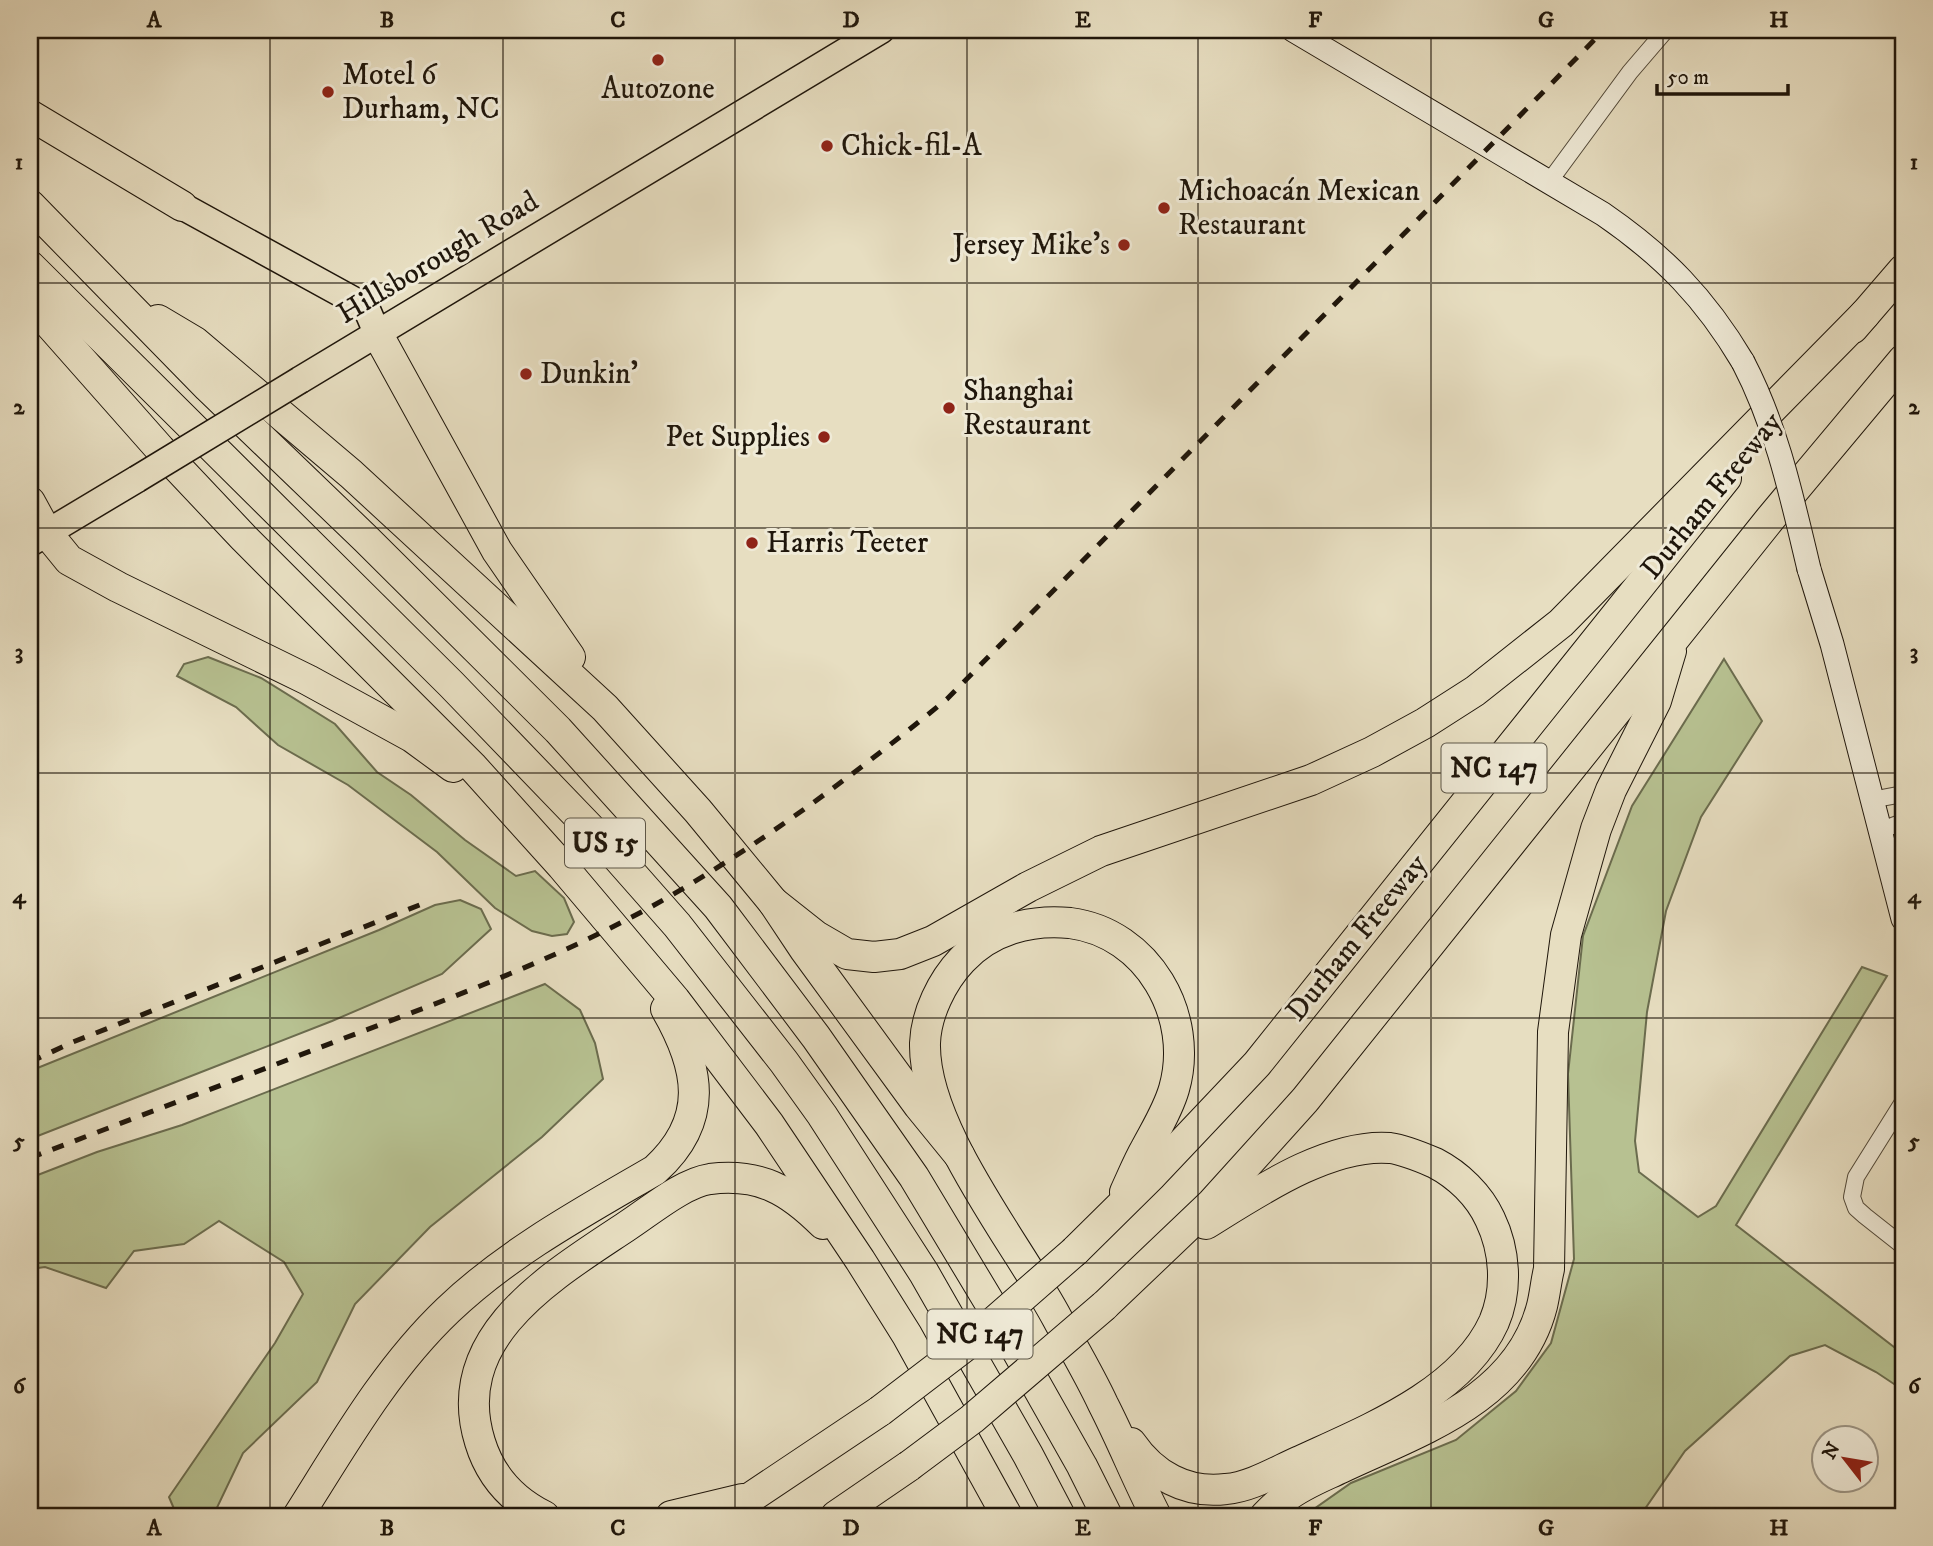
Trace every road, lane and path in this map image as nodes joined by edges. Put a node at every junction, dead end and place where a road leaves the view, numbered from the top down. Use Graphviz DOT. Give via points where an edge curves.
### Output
graph roads {
  1 [pos="881,30"];
  2 [pos="1293,30"];
  3 [pos="1666,30"];
  4 [pos="30,115"];
  5 [pos="1549,182"];
  6 [pos="30,205"];
  7 [pos="182,206"];
  8 [pos="30,266"];
  9 [pos="1903,270"];
  10 [pos="124,300"];
  11 [pos="30,302"];
  12 [pos="1865,314"];
  13 [pos="377,333"];
  14 [pos="1903,360"];
  15 [pos="30,502"];
  16 [pos="38,538"];
  17 [pos="1676,635"];
  18 [pos="605,708"];
  19 [pos="1903,794"];
  20 [pos="1871,800"];
  21 [pos="513,815"];
  22 [pos="1903,822"];
  23 [pos="1879,831"];
  24 [pos="774,902"];
  25 [pos="1903,919"];
  26 [pos="627,945"];
  27 [pos="1903,1102"];
  28 [pos="959,1155"];
  29 [pos="1114,1214"];
  30 [pos="1903,1246"];
  31 [pos="1164,1250"];
  32 [pos="860,1260"];
  33 [pos="1104,1404"];
  34 [pos="756,1495"];
  35 [pos="298,1516"];
  36 [pos="544,1516"];
  37 [pos="671,1516"];
  38 [pos="723,1516"];
  39 [pos="836,1516"];
  40 [pos="1007,1516"];
  41 [pos="1060,1516"];
  42 [pos="1107,1516"];
  43 [pos="1156,1516"];
  44 [pos="1265,1516"];
  1 -- 13 [label="main road, Hillsborough Road"];
  2 -- 5 [label="street"];
  3 -- 5 [label="street"];
  4 -- 7 [label="highway"];
  5 -- 20 [label="street, bridge" via="1604,214 1655,252 1710,312 1743,362 1773,430"];
  6 -- 10 [label="highway, US 15"];
  7 -- 13 [label="main road" via="353,300 368,312"];
  8 -- 41 [label="highway, US 15" via="451,684 677,925 830,1126 924,1273"];
  9 -- 12 [label="highway, Durham Freeway / NC 147"];
  10 -- 18 [label="highway" via="195,342 310,439"];
  10 -- 42 [label="highway, US 15" via="558,730 718,907 914,1177 994,1310"];
  11 -- 21 [label="highway" via="160,449 446,740"];
  12 -- 24 [label="highway" via="1561,623 1475,691 1372,752 1298,785 1101,851 900,954 847,954"];
  12 -- 29 [label="highway, Durham Freeway / NC 147" via="1749,449 1257,1063"];
  13 -- 16 [label="main road, Hillsborough Road, bridge"];
  13 -- 18 [label="highway" via="497,551"];
  14 -- 17 [label="highway, Durham Freeway / NC 147"];
  15 -- 16 [label="highway"];
  16 -- 21 [label="highway" via="130,593 412,737"];
  17 -- 31 [label="highway, Durham Freeway / NC 147" via="1305,1100"];
  17 -- 44 [label="highway" via="1656,701 1616,778 1596,829 1566,935 1552,1032 1549,1269 1537,1320 1516,1361 1471,1402 1431,1427 1312,1482"];
  18 -- 24 [label="highway"];
  19 -- 20 [label="street"];
  20 -- 23 [label="street"];
  21 -- 26 [label="highway"];
  22 -- 23 [label="street"];
  23 -- 25 [label="street"];
  24 -- 28 [label="highway"];
  26 -- 32 [label="highway" via="714,1048"];
  26 -- 35 [label="highway" via="690,1059 695,1101 682,1138 655,1170 520,1251 447,1311 376,1394"];
  27 -- 30 [label="street" via="1856,1177 1852,1197 1856,1208"];
  28 -- 29 [label="highway" via="936,1100 925,1042 940,992 955,967 992,936 1021,925 1072,923 1095,929 1132,949 1152,971 1179,1032 1174,1089"];
  28 -- 33 [label="highway"];
  29 -- 34 [label="highway, Durham Freeway / NC 147, bridge" via="973,1340 880,1411"];
  31 -- 33 [label="highway" via="1324,1158 1390,1149 1438,1165 1479,1200 1495,1228 1503,1285 1494,1321 1478,1349 1436,1389 1320,1452 1242,1486 1187,1486 1156,1472"];
  31 -- 39 [label="highway, Durham Freeway / NC 147, bridge" via="982,1411"];
  32 -- 36 [label="highway" via="805,1207 775,1186 743,1178 707,1180 679,1192 539,1286 511,1313 485,1356 477,1376 475,1416 483,1451 497,1478 520,1502"];
  32 -- 40 [label="highway"];
  33 -- 43 [label="highway"];
  34 -- 37 [label="highway"];
  34 -- 38 [label="highway, Durham Freeway / NC 147"];
}
